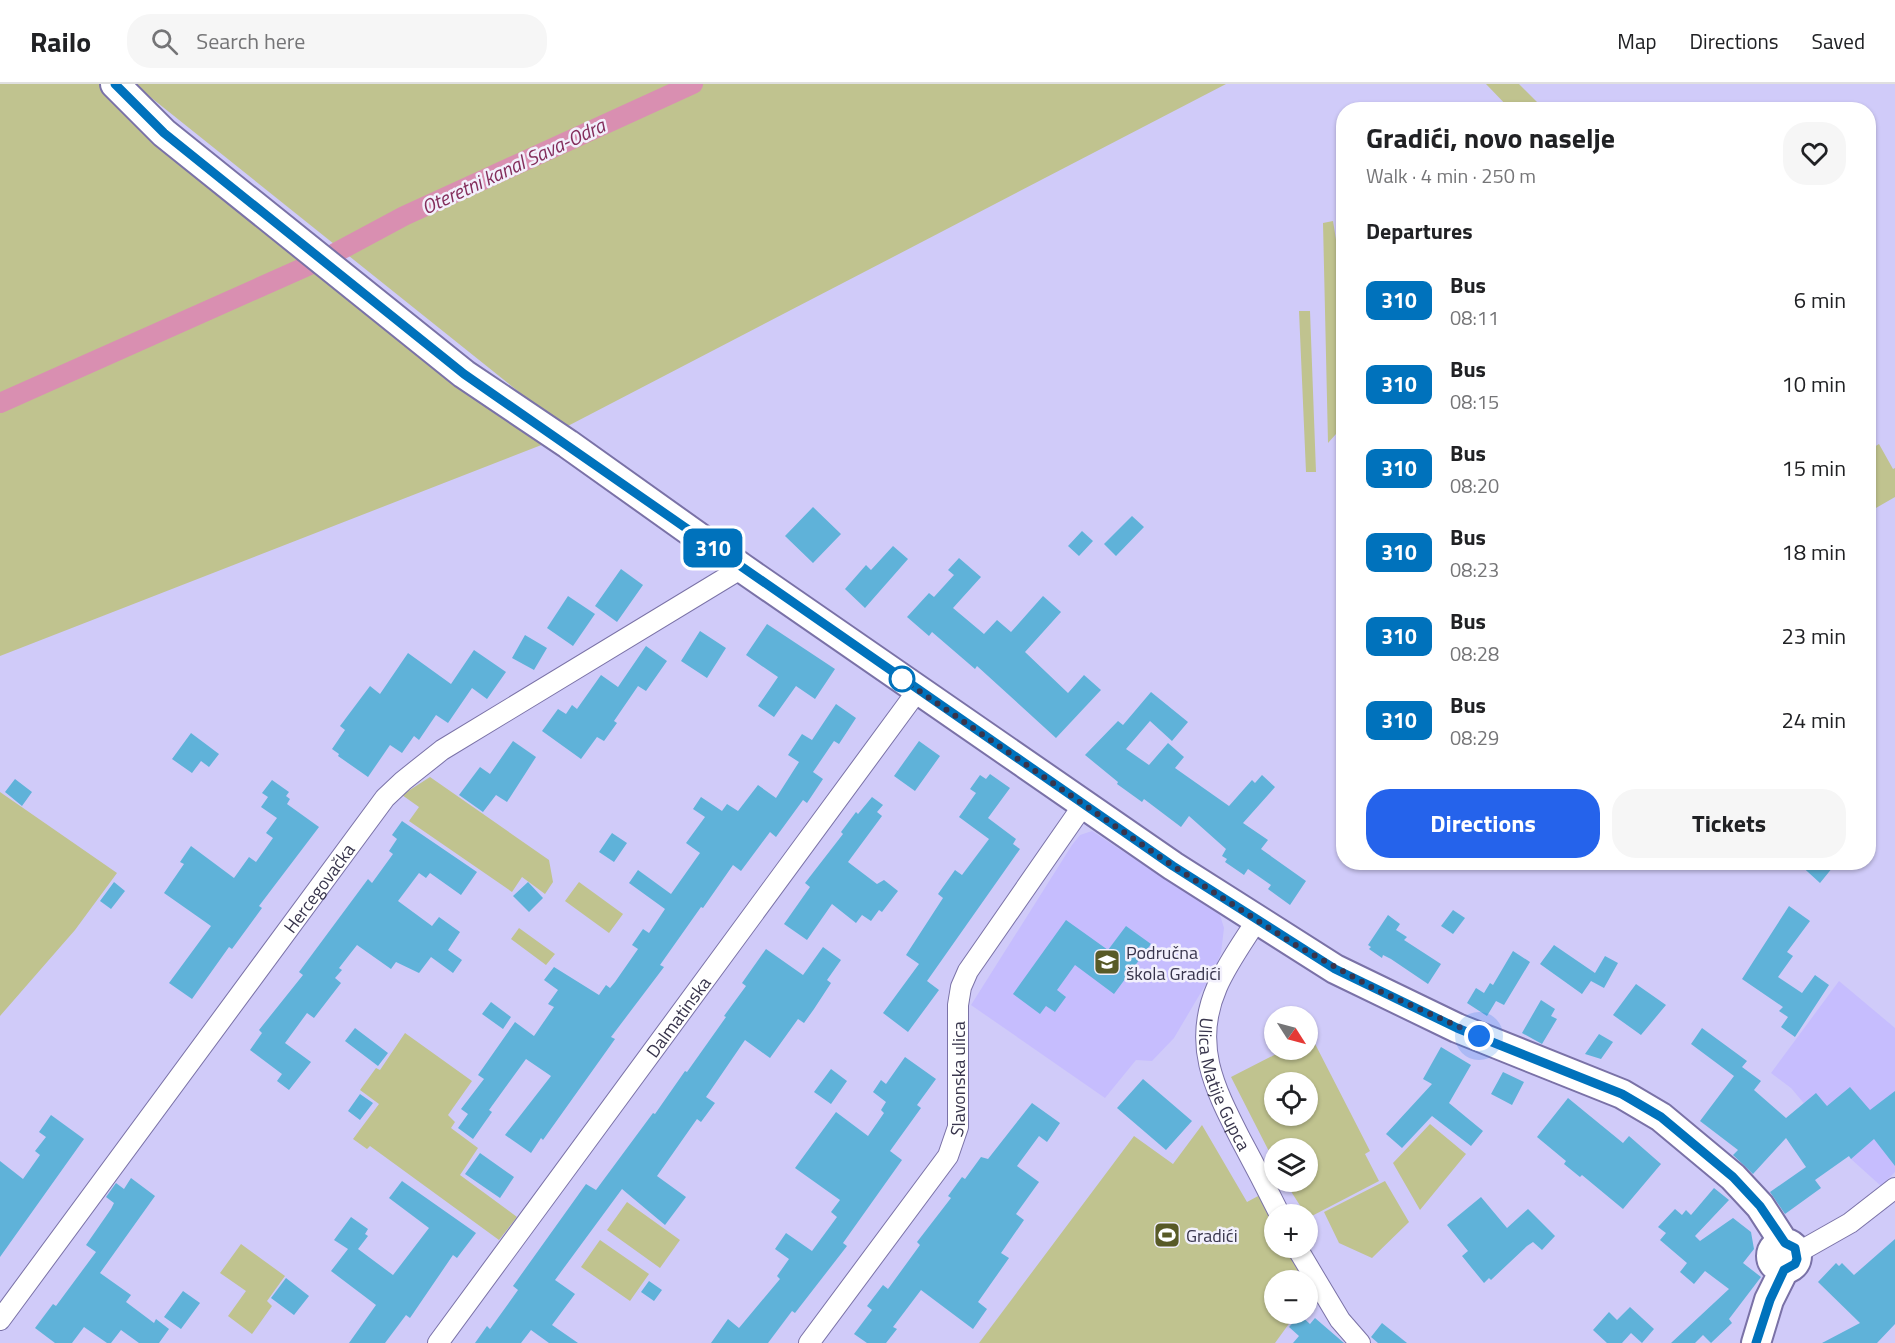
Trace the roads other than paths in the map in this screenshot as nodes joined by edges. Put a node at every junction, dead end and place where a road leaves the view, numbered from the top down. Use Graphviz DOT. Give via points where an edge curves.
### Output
graph roads {
  1 [pos="115,84"];
  2 [pos="742,568"];
  3 [pos="918,690"];
  4 [pos="1084,804"];
  5 [pos="1257,920"];
  6 [pos="1895,1188"];
  7 [pos="1274,1204"];
  8 [pos="1789,1255"];
  9 [pos="1303,1258"];
  10 [pos="0,1320"];
  11 [pos="438,1343"];
  12 [pos="809,1343"];
  13 [pos="1359,1343"];
  14 [pos="1756,1343"];
  1 -- 2 [label="street" via="164,133 454,366"];
  2 -- 3 [label="street"];
  2 -- 10 [label="street, Hercegovačka" via="442,750 385,798"];
  3 -- 4 [label="street"];
  3 -- 11 [label="street, Dalmatinska"];
  4 -- 5 [label="street"];
  4 -- 12 [label="street, Slavonska ulica" via="982,948 961,987 958,1127 948,1156"];
  5 -- 7 [label="street, Ulica Matije Gupca" via="1217,987 1206,1027 1206,1052 1219,1096"];
  5 -- 8 [label="street" via="1335,969 1385,994 1640,1104 1682,1132 1733,1177 1760,1206"];
  6 -- 8 [label="street" via="1850,1223"];
  8 -- 14 [label="street"];
  9 -- 13 [label="street" via="1340,1320"];
}
